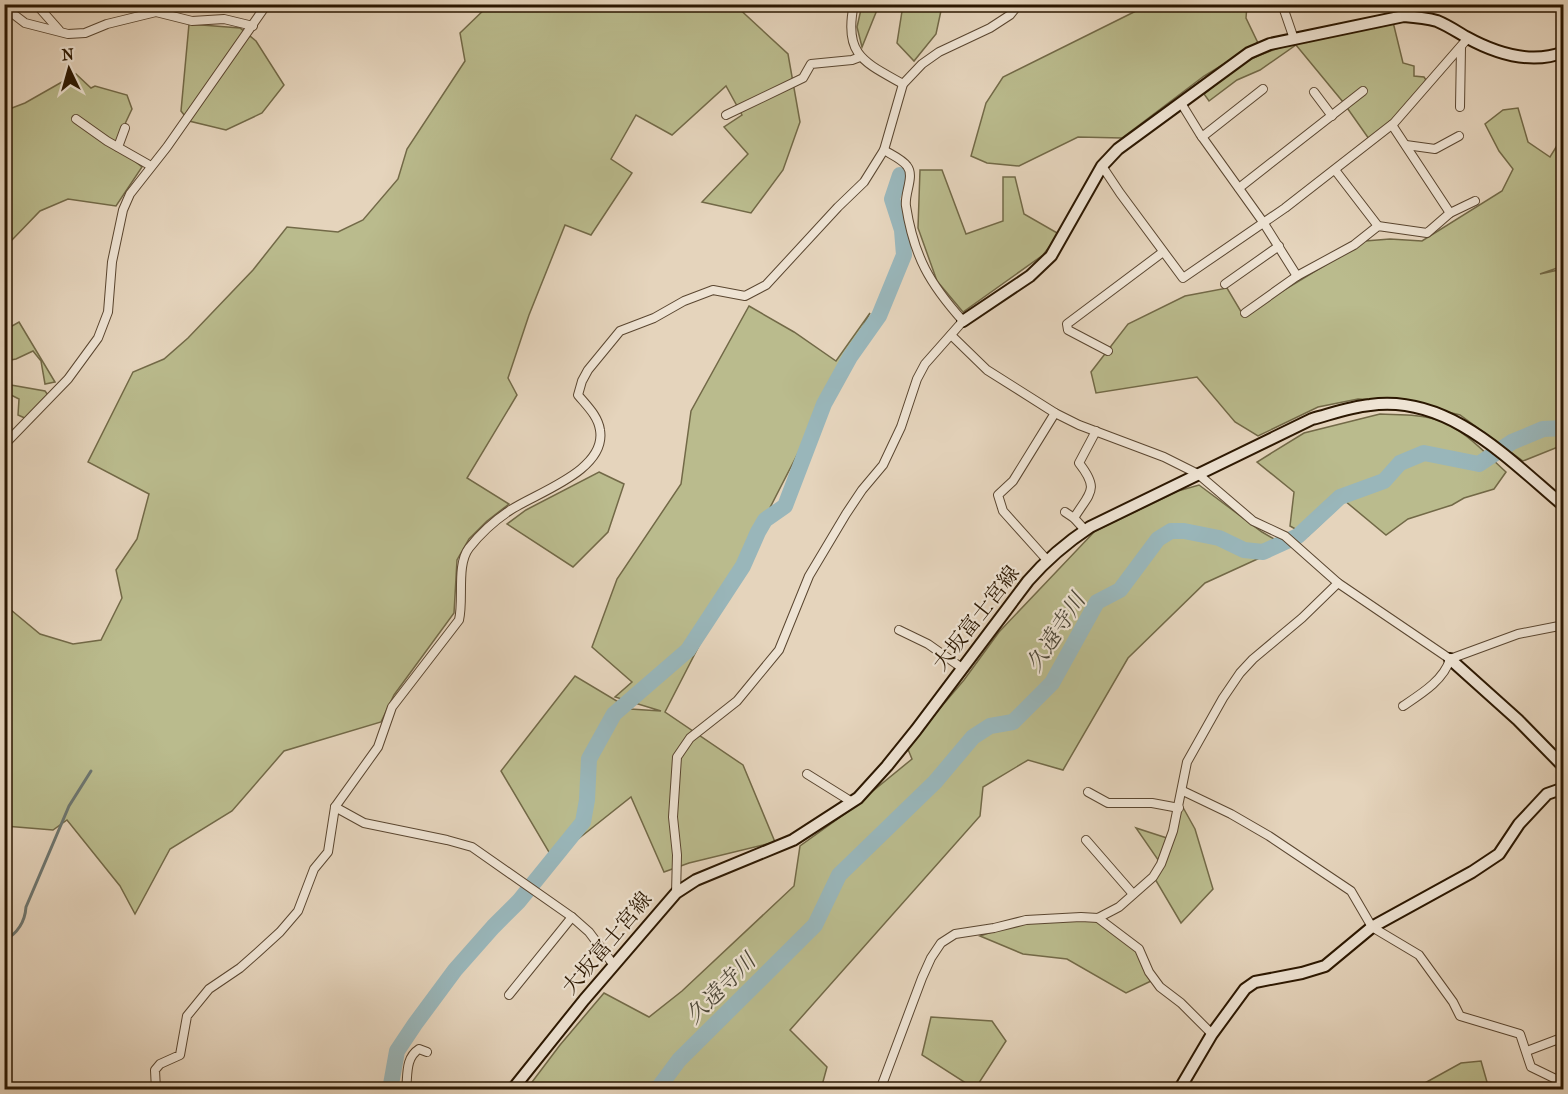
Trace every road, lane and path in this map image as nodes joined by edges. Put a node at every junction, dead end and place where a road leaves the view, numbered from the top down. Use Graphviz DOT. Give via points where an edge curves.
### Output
graph roads {
  1 [pos="36,4"];
  2 [pos="267,4"];
  3 [pos="854,4"];
  4 [pos="1019,4"];
  5 [pos="1282,4"];
  6 [pos="4,6"];
  7 [pos="253,26"];
  8 [pos="59,31"];
  9 [pos="1294,39"];
  10 [pos="1464,42"];
  11 [pos="1563,52"];
  12 [pos="860,57"];
  13 [pos="903,84"];
  14 [pos="1263,89"];
  15 [pos="1363,91"];
  16 [pos="1314,92"];
  17 [pos="1180,103"];
  18 [pos="1460,107"];
  19 [pos="726,115"];
  20 [pos="1332,116"];
  21 [pos="76,119"];
  22 [pos="1392,125"];
  23 [pos="125,128"];
  24 [pos="1459,136"];
  25 [pos="1202,137"];
  26 [pos="1406,145"];
  27 [pos="118,147"];
  28 [pos="884,150"];
  29 [pos="151,166"];
  30 [pos="1102,166"];
  31 [pos="1335,170"];
  32 [pos="1239,188"];
  33 [pos="1475,201"];
  34 [pos="1450,213"];
  35 [pos="1263,222"];
  36 [pos="1378,226"];
  37 [pos="1279,246"];
  38 [pos="1162,252"];
  39 [pos="1297,276"];
  40 [pos="1225,284"];
  41 [pos="1245,314"];
  42 [pos="963,321"];
  43 [pos="951,335"];
  44 [pos="1108,351"];
  45 [pos="1055,413"];
  46 [pos="1096,431"];
  47 [pos="4,445"];
  48 [pos="1198,474"];
  49 [pos="1563,506"];
  50 [pos="1065,512"];
  51 [pos="1074,518"];
  52 [pos="1086,530"];
  53 [pos="1047,560"];
  54 [pos="1338,583"];
  55 [pos="1563,625"];
  56 [pos="899,630"];
  57 [pos="1450,659"];
  58 [pos="962,668"];
  59 [pos="1403,706"];
  60 [pos="1563,767"];
  61 [pos="807,774"];
  62 [pos="1563,788"];
  63 [pos="1183,791"];
  64 [pos="1088,792"];
  65 [pos="852,802"];
  66 [pos="335,807"];
  67 [pos="1179,808"];
  68 [pos="1086,840"];
  69 [pos="676,893"];
  70 [pos="1133,894"];
  71 [pos="572,917"];
  72 [pos="1098,918"];
  73 [pos="1372,927"];
  74 [pos="613,964"];
  75 [pos="509,995"];
  76 [pos="1212,1034"];
  77 [pos="1563,1037"];
  78 [pos="1527,1051"];
  79 [pos="427,1052"];
  80 [pos="1563,1083"];
  81 [pos="156,1089"];
  82 [pos="406,1089"];
  83 [pos="512,1089"];
  84 [pos="880,1089"];
  85 [pos="1179,1089"];
  1 -- 8 [label="street"];
  2 -- 7 [label="street"];
  3 -- 12 [label="street" via="854,48"];
  4 -- 13 [label="street" via="997,24 939,52"];
  5 -- 9 [label="street"];
  6 -- 8 [label="street" via="26,23"];
  7 -- 8 [label="street" via="225,19 192,21 156,12 86,33"];
  7 -- 29 [label="street"];
  9 -- 10 [label="street" via="1404,16 1440,22"];
  9 -- 17 [label="street" via="1249,53"];
  10 -- 11 [label="street" via="1530,58"];
  10 -- 18 [label="street"];
  10 -- 22 [label="street"];
  12 -- 13 [label="street"];
  12 -- 19 [label="street" via="811,64 803,78"];
  13 -- 28 [label="street"];
  14 -- 25 [label="street"];
  15 -- 20 [label="street"];
  16 -- 20 [label="street"];
  17 -- 25 [label="street"];
  17 -- 30 [label="street" via="1118,149"];
  20 -- 32 [label="street"];
  21 -- 27 [label="street"];
  22 -- 26 [label="street"];
  22 -- 31 [label="street"];
  23 -- 27 [label="street"];
  24 -- 26 [label="street" via="1435,149"];
  25 -- 32 [label="street"];
  26 -- 34 [label="street"];
  27 -- 29 [label="street"];
  28 -- 42 [label="street" via="907,165 910,174 906,204 923,268 941,297"];
  28 -- 66 [label="street" via="864,182 766,285 745,296 713,290 703,293 620,331 609,342 582,381 578,395 595,415 601,433 592,457 577,472 510,510 467,551 459,620 392,707 378,747"];
  29 -- 47 [label="street" via="123,210 112,262 108,312 99,338 68,379"];
  30 -- 38 [label="street"];
  30 -- 42 [label="street" via="1052,256 1030,276"];
  31 -- 35 [label="street"];
  31 -- 36 [label="street"];
  32 -- 35 [label="street"];
  33 -- 34 [label="street"];
  34 -- 36 [label="street" via="1427,233"];
  35 -- 37 [label="street"];
  35 -- 38 [label="street" via="1183,278"];
  36 -- 39 [label="street" via="1354,245"];
  37 -- 39 [label="street"];
  37 -- 40 [label="street"];
  38 -- 44 [label="street" via="1067,324 1068,330"];
  39 -- 41 [label="street"];
  42 -- 43 [label="street"];
  43 -- 45 [label="street" via="987,370"];
  43 -- 69 [label="street" via="925,364 883,465 862,490 809,576 779,650 737,701 690,738 676,757"];
  45 -- 46 [label="street"];
  45 -- 53 [label="street" via="1013,481 998,495 1004,511"];
  46 -- 48 [label="street"];
  46 -- 51 [label="street" via="1079,463 1091,480 1091,492"];
  48 -- 49 [label="street, 大坂富士宮線" via="1312,420 1372,404 1401,405 1429,411 1488,441"];
  48 -- 52 [label="street, 大坂富士宮線"];
  48 -- 54 [label="street" via="1253,521 1286,537"];
  50 -- 51 [label="street"];
  51 -- 52 [label="street"];
  52 -- 53 [label="street, 大坂富士宮線"];
  53 -- 58 [label="street, 大坂富士宮線"];
  54 -- 57 [label="street"];
  54 -- 63 [label="street" via="1240,673 1187,762"];
  55 -- 57 [label="street" via="1518,634"];
  56 -- 58 [label="street"];
  57 -- 59 [label="street" via="1448,668 1427,691"];
  57 -- 60 [label="street"];
  58 -- 65 [label="street, 大坂富士宮線" via="887,766"];
  61 -- 65 [label="street"];
  62 -- 73 [label="street" via="1547,794 1519,824 1499,854"];
  63 -- 67 [label="street"];
  63 -- 73 [label="street" via="1231,814 1329,875 1351,891"];
  64 -- 67 [label="street" via="1108,803 1152,803"];
  65 -- 69 [label="street, 大坂富士宮線" via="793,840 696,880"];
  66 -- 71 [label="street" via="364,823 472,847"];
  66 -- 81 [label="street" via="328,852 314,869 298,911 240,968 209,988 187,1016 180,1055 155,1070"];
  67 -- 70 [label="street" via="1161,864 1153,877"];
  68 -- 70 [label="street"];
  69 -- 74 [label="street, 大坂富士宮線"];
  70 -- 72 [label="street"];
  71 -- 74 [label="street"];
  71 -- 75 [label="street"];
  72 -- 76 [label="street" via="1139,949 1160,987"];
  72 -- 84 [label="street" via="1026,921 955,934 941,943 922,978"];
  73 -- 76 [label="street" via="1325,966 1255,982 1239,996"];
  73 -- 78 [label="street" via="1419,955 1460,1016 1520,1034"];
  74 -- 83 [label="street, 大坂富士宮線"];
  76 -- 85 [label="street"];
  77 -- 78 [label="street"];
  78 -- 80 [label="street" via="1531,1068"];
  79 -- 82 [label="street" via="419,1049 412,1057 406,1072"];
}
